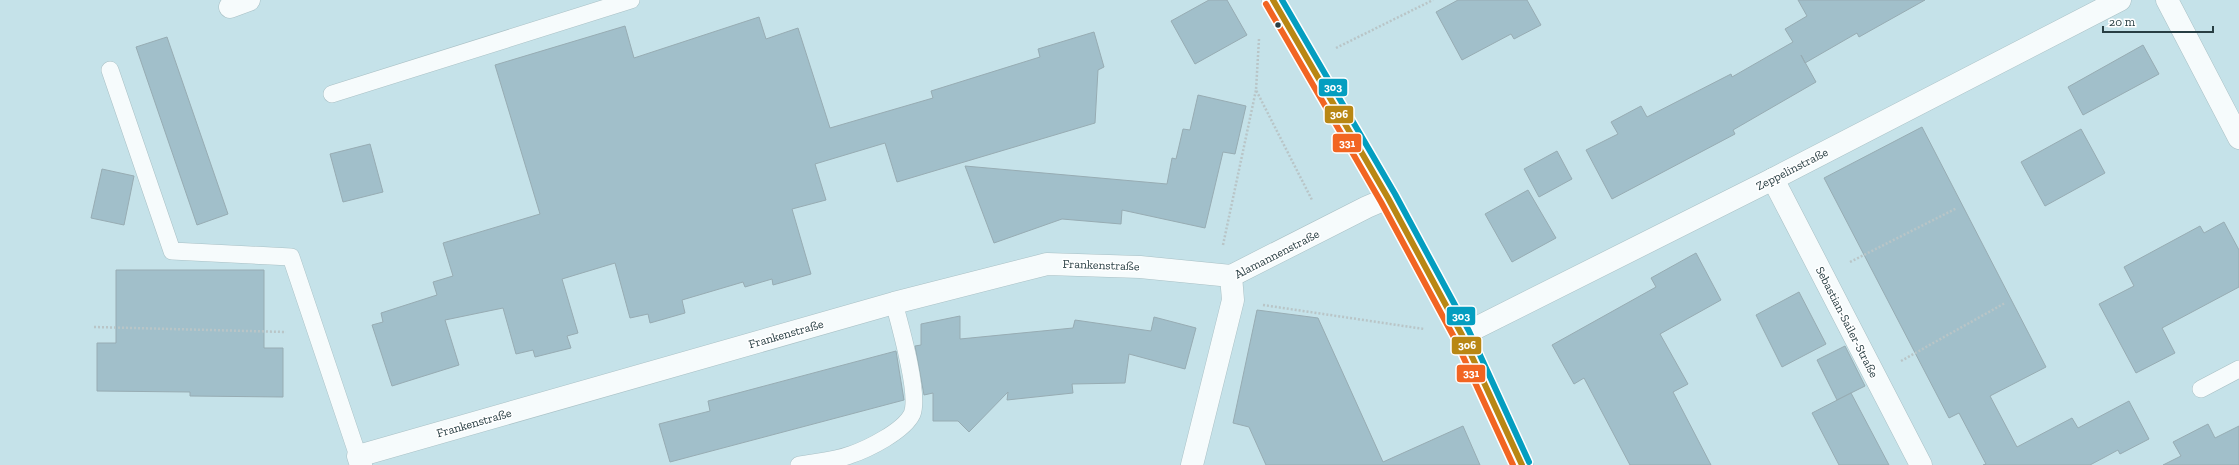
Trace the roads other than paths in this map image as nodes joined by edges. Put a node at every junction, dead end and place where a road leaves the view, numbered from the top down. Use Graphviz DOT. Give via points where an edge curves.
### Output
graph roads {
  1 [pos="630,0"];
  2 [pos="2120,0"];
  3 [pos="2167,0"];
  4 [pos="1277,7"];
  5 [pos="110,70"];
  6 [pos="332,94"];
  7 [pos="2239,138"];
  8 [pos="1773,179"];
  9 [pos="1388,198"];
  10 [pos="1231,276"];
  11 [pos="894,303"];
  12 [pos="1462,335"];
  13 [pos="2239,369"];
  14 [pos="2201,389"];
  15 [pos="360,461"];
  16 [pos="799,465"];
  17 [pos="1192,465"];
  18 [pos="1522,465"];
  19 [pos="1921,465"];
  1 -- 6 [label="lane"];
  2 -- 8 [label="street, Zeppelinstraße"];
  3 -- 7 [label="street"];
  4 -- 9 [label="street"];
  5 -- 15 [label="lane" via="172,251 291,257"];
  8 -- 12 [label="street, Zeppelinstraße"];
  8 -- 19 [label="street, Sebastian-Sailer-Straße"];
  9 -- 10 [label="street, Alamannenstraße"];
  9 -- 12 [label="street"];
  10 -- 11 [label="street, Frankenstraße" via="1140,267 1047,264"];
  10 -- 17 [label="street, Alamannenstraße" via="1234,300"];
  11 -- 15 [label="street, Frankenstraße"];
  11 -- 16 [label="lane" via="907,350 912,413 899,430 850,456"];
  12 -- 18 [label="street"];
  13 -- 14 [label="lane"];
}
